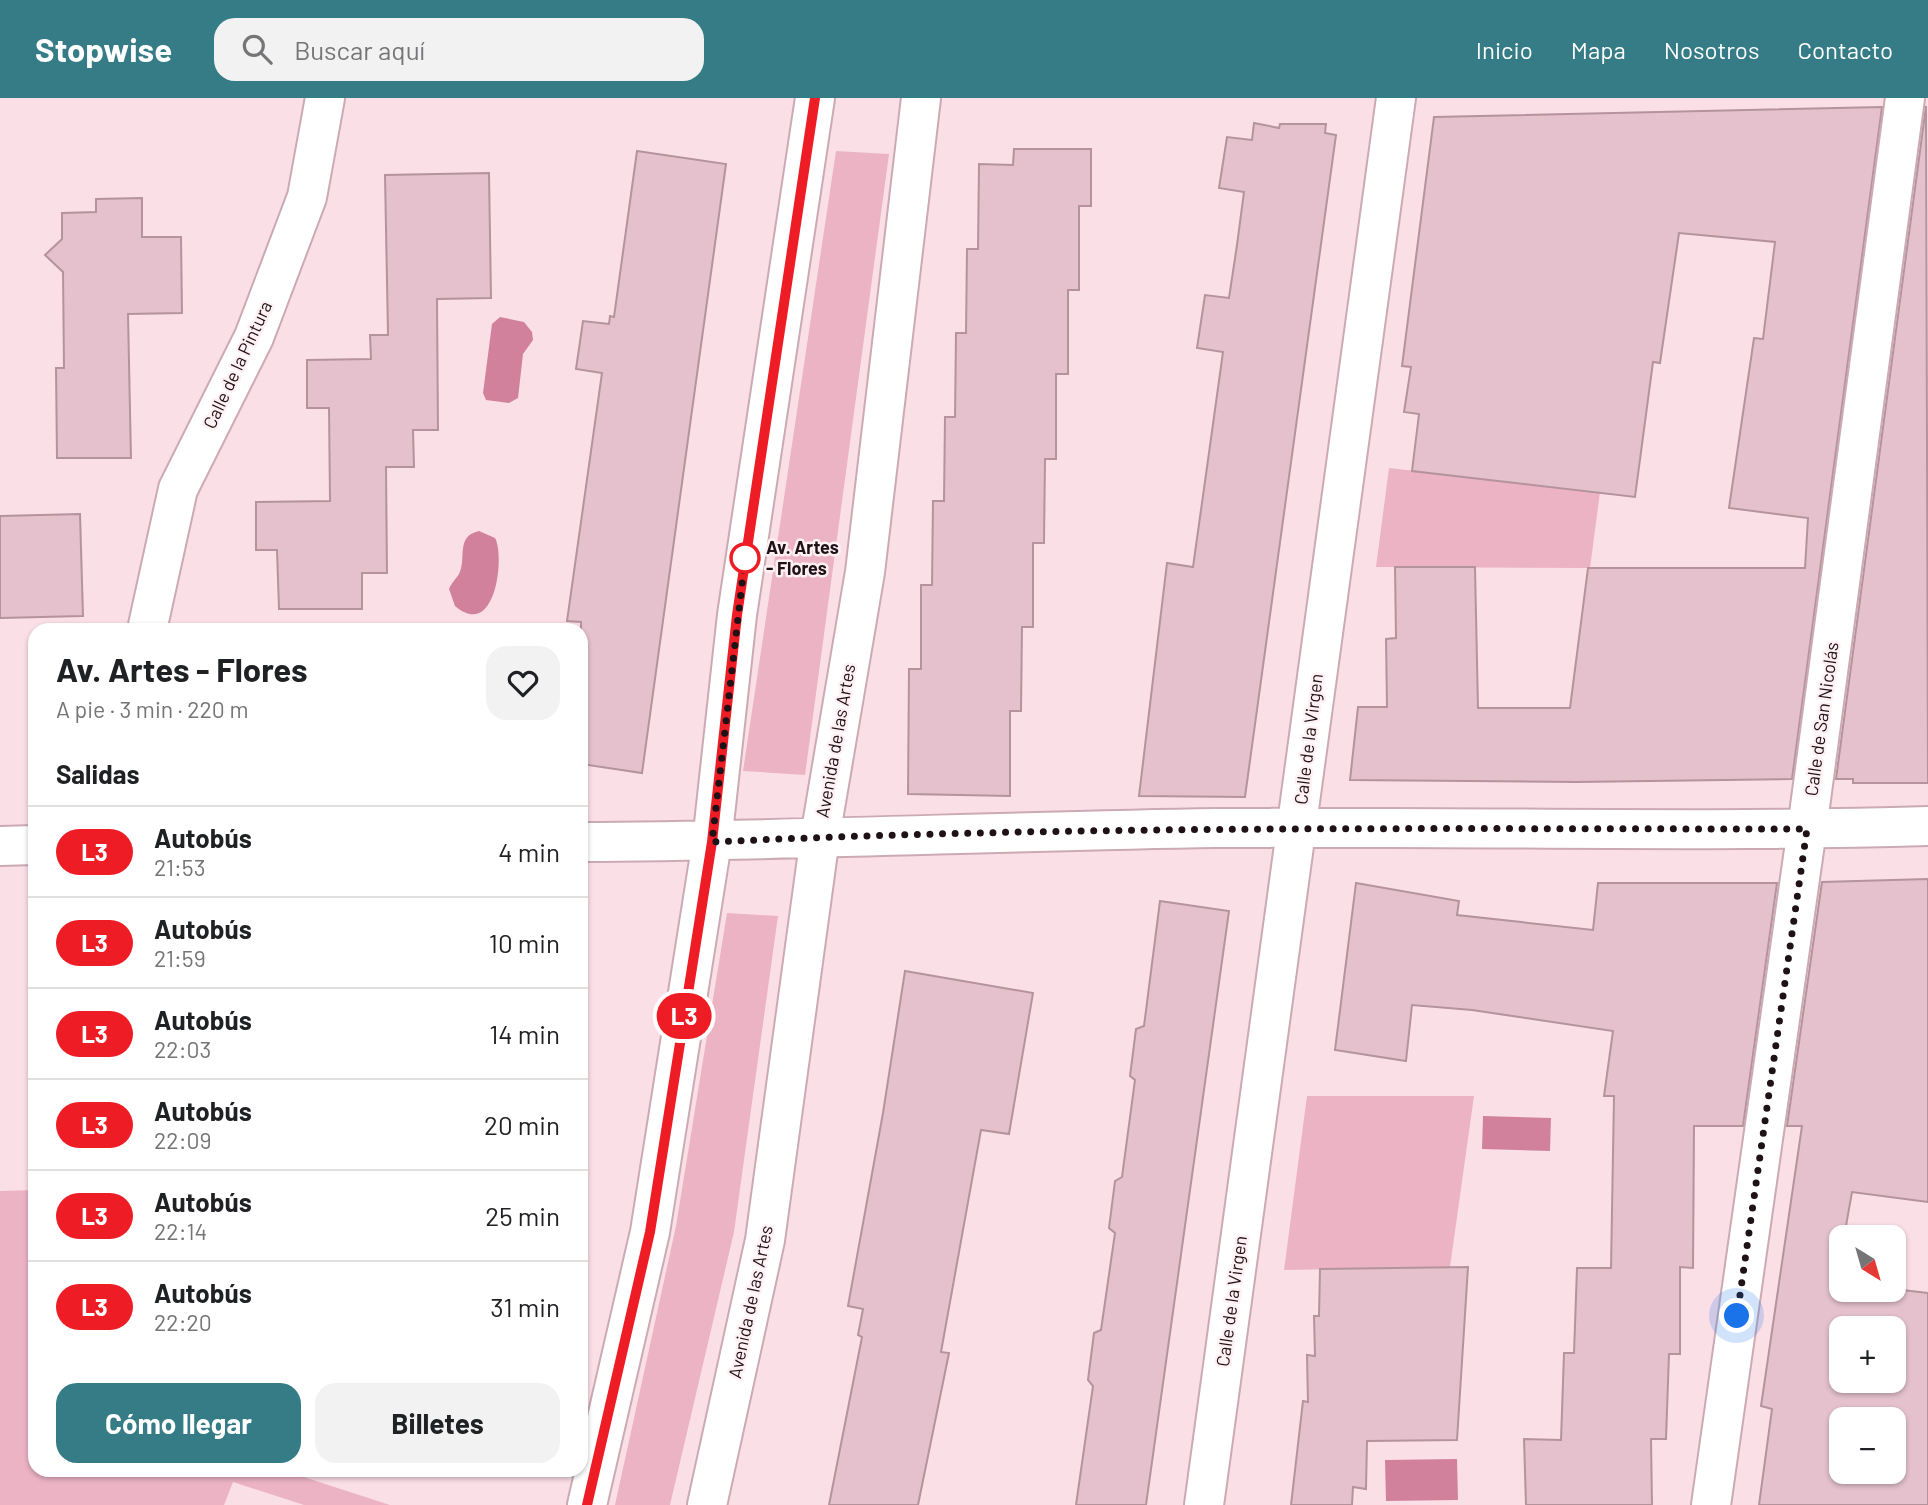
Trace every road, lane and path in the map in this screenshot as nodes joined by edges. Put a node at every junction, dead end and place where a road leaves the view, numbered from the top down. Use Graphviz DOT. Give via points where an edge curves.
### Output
graph roads {
  1 [pos="325,98"];
  2 [pos="815,98"];
  3 [pos="922,98"];
  4 [pos="1396,98"];
  5 [pos="1905,98"];
  6 [pos="149,623"];
  7 [pos="1928,826"];
  8 [pos="1807,829"];
  9 [pos="1297,830"];
  10 [pos="820,837"];
  11 [pos="588,842"];
  12 [pos="712,842"];
  13 [pos="28,845"];
  14 [pos="0,846"];
  15 [pos="587,1505"];
  16 [pos="707,1505"];
  17 [pos="1204,1505"];
  18 [pos="1711,1505"];
  1 -- 6 [label="street, Calle de la Pintura" via="307,197 259,325 178,489"];
  2 -- 12 [label="street" via="737,615"];
  3 -- 10 [label="street, Avenida de las Artes" via="865,572"];
  4 -- 9 [label="street, Calle de la Virgen"];
  5 -- 8 [label="street, Calle de San Nicolás"];
  7 -- 8 [label="street"];
  8 -- 9 [label="street"];
  8 -- 18 [label="street, Calle de San Nicolás"];
  9 -- 10 [label="street"];
  9 -- 17 [label="street, Calle de la Virgen"];
  10 -- 12 [label="street"];
  10 -- 16 [label="street, Avenida de las Artes" via="765,1240"];
  11 -- 12 [label="street"];
  12 -- 15 [label="street" via="650,1232"];
  13 -- 14 [label="street"];
}
